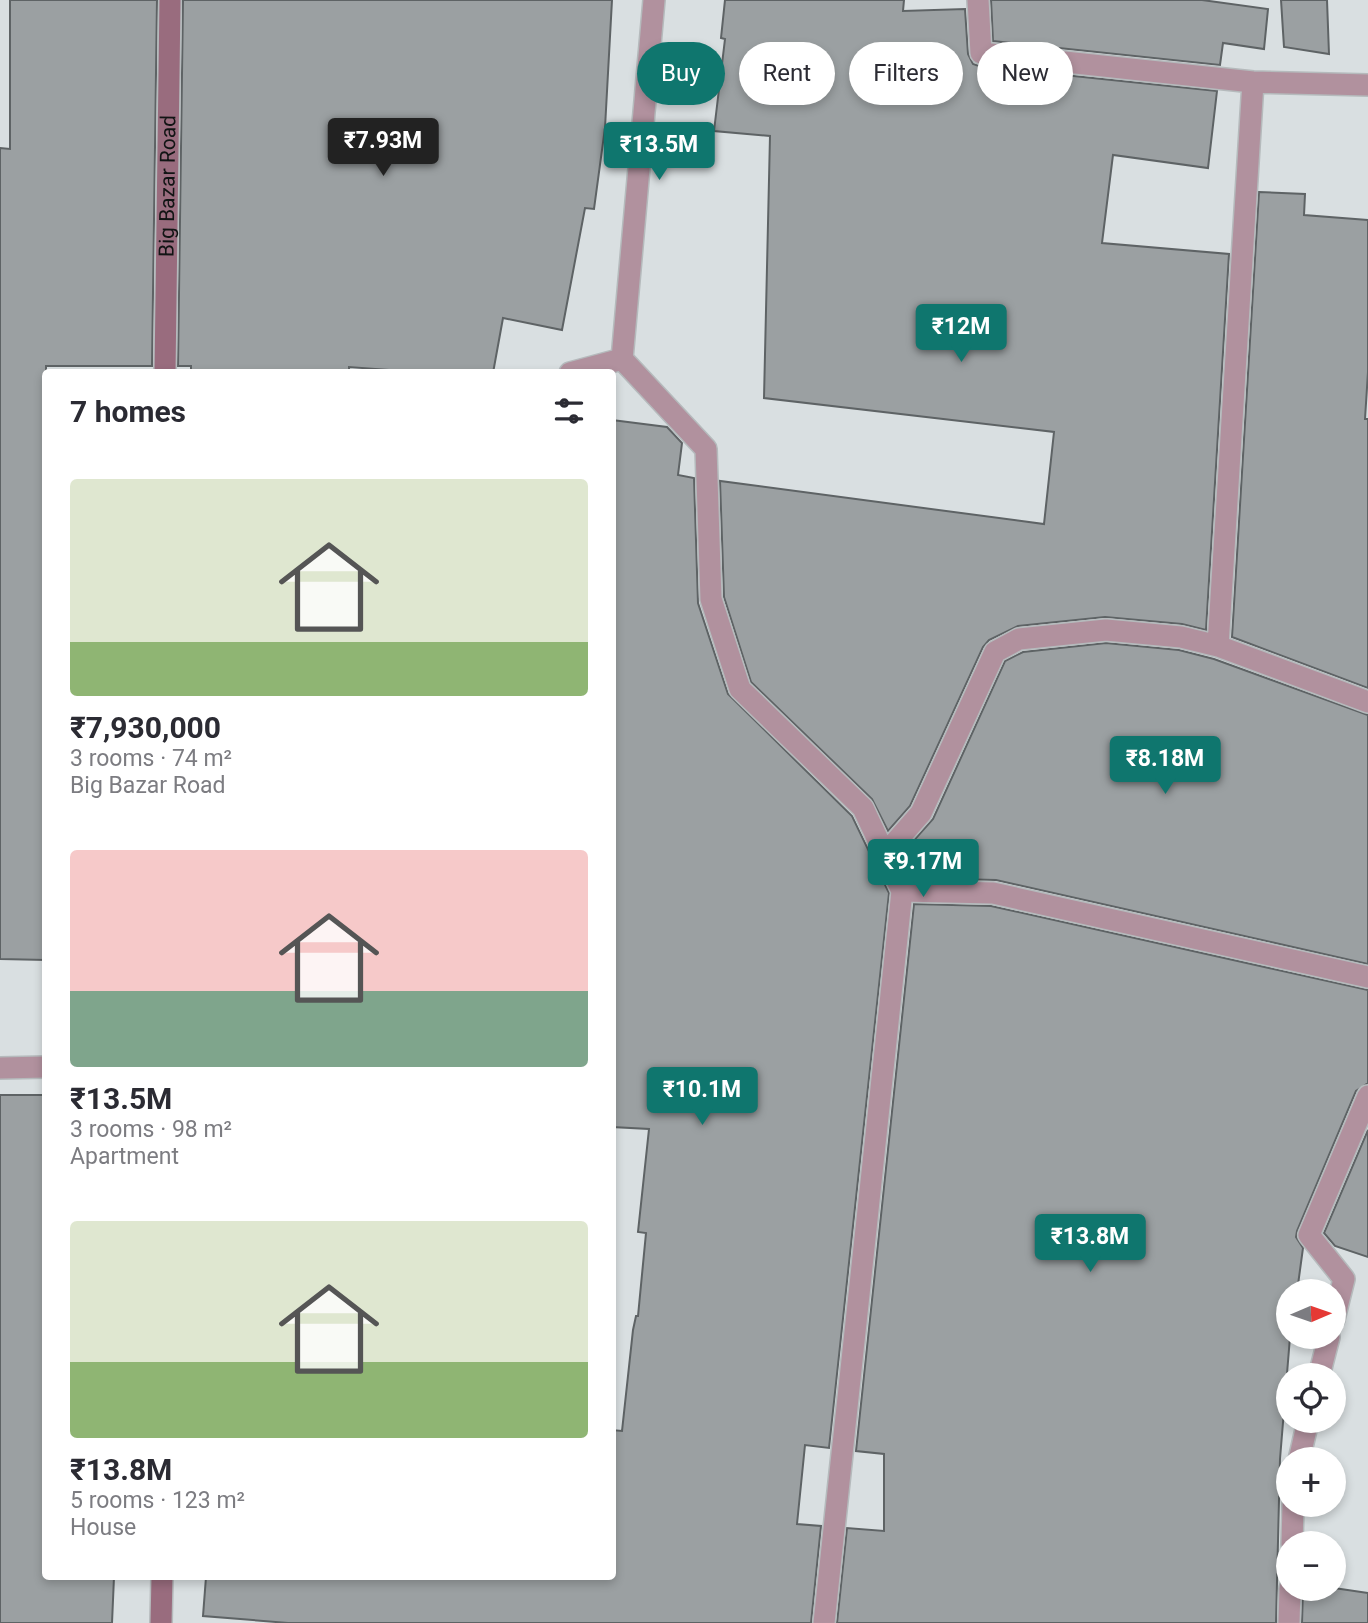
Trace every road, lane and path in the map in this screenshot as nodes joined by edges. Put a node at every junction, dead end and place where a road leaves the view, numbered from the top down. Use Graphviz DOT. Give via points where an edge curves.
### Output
graph roads {
  1 [pos="170,0"];
  2 [pos="654,0"];
  3 [pos="978,0"];
  4 [pos="1253,82"];
  5 [pos="1368,85"];
  6 [pos="622,359"];
  7 [pos="165,369"];
  8 [pos="585,369"];
  9 [pos="1218,646"];
  10 [pos="1368,702"];
  11 [pos="885,854"];
  12 [pos="902,891"];
  13 [pos="1368,977"];
  14 [pos="42,1067"];
  15 [pos="0,1068"];
  16 [pos="1368,1096"];
  17 [pos="1344,1279"];
  18 [pos="162,1580"];
  19 [pos="1290,1601"];
  20 [pos="162,1623"];
  21 [pos="824,1623"];
  22 [pos="1289,1623"];
  1 -- 7 [label="street, Big Bazar Road"];
  2 -- 6 [label="street"];
  3 -- 4 [label="street" via="981,53"];
  4 -- 5 [label="street"];
  4 -- 9 [label="street"];
  6 -- 8 [label="street"];
  6 -- 11 [label="street" via="706,449 711,599 740,689 863,808"];
  9 -- 10 [label="street"];
  9 -- 11 [label="street" via="1181,637 1106,630 1018,639 995,652 921,813"];
  11 -- 12 [label="street"];
  12 -- 13 [label="street" via="993,893"];
  12 -- 21 [label="street"];
  14 -- 15 [label="street"];
  16 -- 17 [label="street" via="1309,1235"];
  18 -- 20 [label="street"];
  19 -- 22 [label="street"];
}
